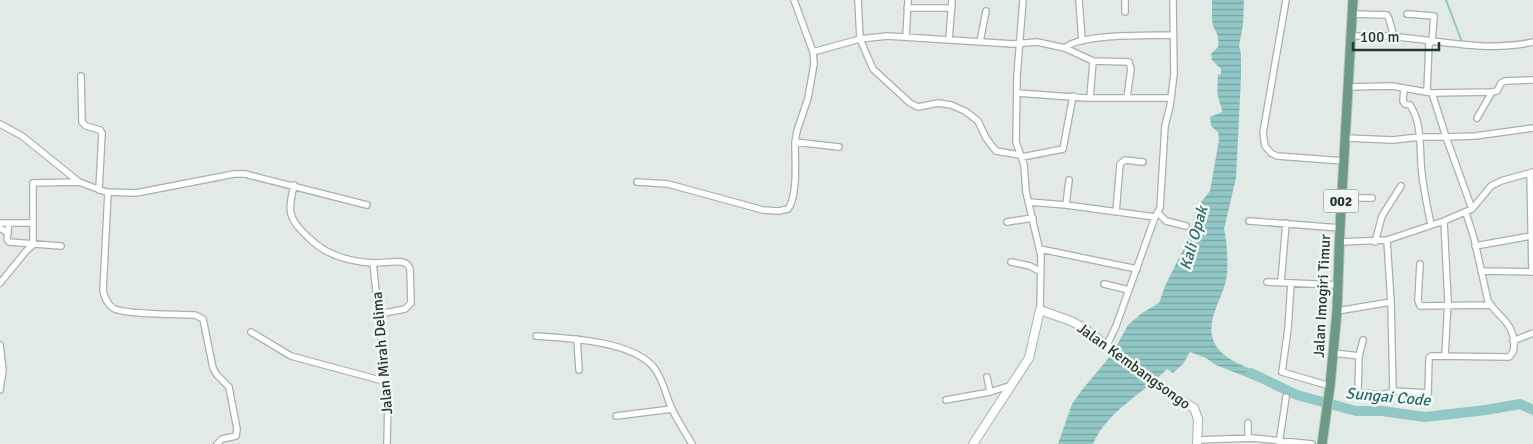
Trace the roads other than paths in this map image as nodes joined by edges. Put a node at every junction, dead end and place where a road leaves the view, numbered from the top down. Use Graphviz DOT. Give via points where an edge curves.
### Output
graph roads {
  1 [pos="794,0"];
  2 [pos="858,0"];
  3 [pos="908,0"];
  4 [pos="952,0"];
  5 [pos="1023,0"];
  6 [pos="1079,0"];
  7 [pos="1125,0"];
  8 [pos="1173,0"];
  9 [pos="1286,0"];
  10 [pos="1353,0"];
  11 [pos="907,8"];
  12 [pos="952,8"];
  13 [pos="986,11"];
  14 [pos="1125,12"];
  15 [pos="1352,14"];
  16 [pos="1407,14"];
  17 [pos="1173,35"];
  18 [pos="1351,36"];
  19 [pos="906,37"];
  20 [pos="1394,37"];
  21 [pos="860,39"];
  22 [pos="949,40"];
  23 [pos="1082,41"];
  24 [pos="980,42"];
  25 [pos="1019,42"];
  26 [pos="1431,42"];
  27 [pos="1533,42"];
  28 [pos="1065,48"];
  29 [pos="813,52"];
  30 [pos="1093,62"];
  31 [pos="81,76"];
  32 [pos="1533,80"];
  33 [pos="1348,87"];
  34 [pos="1404,88"];
  35 [pos="1430,92"];
  36 [pos="1492,92"];
  37 [pos="1017,94"];
  38 [pos="1073,96"];
  39 [pos="1127,97"];
  40 [pos="1090,98"];
  41 [pos="1171,98"];
  42 [pos="1477,118"];
  43 [pos="0,124"];
  44 [pos="1533,128"];
  45 [pos="1419,137"];
  46 [pos="1446,137"];
  47 [pos="1345,138"];
  48 [pos="796,142"];
  49 [pos="840,148"];
  50 [pos="1021,156"];
  51 [pos="1344,161"];
  52 [pos="1143,162"];
  53 [pos="1531,173"];
  54 [pos="1069,180"];
  55 [pos="79,182"];
  56 [pos="637,182"];
  57 [pos="294,186"];
  58 [pos="1401,186"];
  59 [pos="99,190"];
  60 [pos="108,192"];
  61 [pos="1342,198"];
  62 [pos="1372,198"];
  63 [pos="1029,202"];
  64 [pos="367,205"];
  65 [pos="1066,205"];
  66 [pos="1472,209"];
  67 [pos="1532,211"];
  68 [pos="1116,212"];
  69 [pos="1466,213"];
  70 [pos="1156,215"];
  71 [pos="1033,218"];
  72 [pos="1250,221"];
  73 [pos="1444,221"];
  74 [pos="0,222"];
  75 [pos="1007,222"];
  76 [pos="9,223"];
  77 [pos="33,223"];
  78 [pos="1286,223"];
  79 [pos="1431,225"];
  80 [pos="1186,226"];
  81 [pos="0,228"];
  82 [pos="1340,228"];
  83 [pos="8,233"];
  84 [pos="1531,236"];
  85 [pos="1387,240"];
  86 [pos="1340,242"];
  87 [pos="1375,242"];
  88 [pos="33,245"];
  89 [pos="61,246"];
  90 [pos="1475,246"];
  91 [pos="1040,249"];
  92 [pos="1011,262"];
  93 [pos="374,263"];
  94 [pos="1420,264"];
  95 [pos="1137,269"];
  96 [pos="1481,271"];
  97 [pos="1041,272"];
  98 [pos="1533,272"];
  99 [pos="1267,282"];
  100 [pos="1281,282"];
  101 [pos="0,283"];
  102 [pos="1291,283"];
  103 [pos="1104,284"];
  104 [pos="1338,285"];
  105 [pos="1129,290"];
  106 [pos="1391,302"];
  107 [pos="1491,304"];
  108 [pos="1448,306"];
  109 [pos="1040,310"];
  110 [pos="1337,311"];
  111 [pos="379,314"];
  112 [pos="251,332"];
  113 [pos="1533,333"];
  114 [pos="536,336"];
  115 [pos="577,339"];
  116 [pos="1363,340"];
  117 [pos="1514,340"];
  118 [pos="0,345"];
  119 [pos="1107,345"];
  120 [pos="1334,353"];
  121 [pos="1359,356"];
  122 [pos="1445,356"];
  123 [pos="579,370"];
  124 [pos="987,377"];
  125 [pos="387,382"];
  126 [pos="1012,385"];
  127 [pos="1330,386"];
  128 [pos="0,390"];
  129 [pos="1393,391"];
  130 [pos="990,392"];
  131 [pos="1286,397"];
  132 [pos="946,400"];
  133 [pos="672,409"];
  134 [pos="616,416"];
  135 [pos="1248,423"];
  136 [pos="1244,440"];
  137 [pos="1197,442"];
  138 [pos="1280,442"];
  139 [pos="217,444"];
  140 [pos="387,444"];
  141 [pos="692,444"];
  142 [pos="973,444"];
  143 [pos="1312,444"];
  144 [pos="1322,444"];
  1 -- 29 [label="street"];
  2 -- 21 [label="street"];
  3 -- 11 [label="street"];
  4 -- 12 [label="street"];
  5 -- 25 [label="street"];
  6 -- 23 [label="street"];
  7 -- 14 [label="street"];
  8 -- 17 [label="street"];
  9 -- 51 [label="street" via="1264,124 1265,146 1277,156"];
  10 -- 15 [label="main road, Jalan Imogiri Timur / 002"];
  11 -- 12 [label="street"];
  11 -- 19 [label="street"];
  12 -- 22 [label="street"];
  13 -- 24 [label="street"];
  15 -- 18 [label="main road, Jalan Imogiri Timur / 002"];
  15 -- 20 [label="street" via="1387,15"];
  16 -- 26 [label="street" via="1434,16"];
  17 -- 23 [label="street"];
  17 -- 41 [label="street"];
  18 -- 20 [label="street"];
  18 -- 33 [label="main road, Jalan Imogiri Timur / 002"];
  19 -- 21 [label="street"];
  19 -- 22 [label="street"];
  20 -- 26 [label="street"];
  21 -- 29 [label="street"];
  21 -- 50 [label="street" via="873,69 910,103 918,107 951,104 978,121 996,151"];
  22 -- 24 [label="street"];
  23 -- 28 [label="street"];
  24 -- 25 [label="street"];
  25 -- 28 [label="street"];
  25 -- 37 [label="street"];
  26 -- 27 [label="street" via="1500,46"];
  26 -- 35 [label="street"];
  28 -- 30 [label="street"];
  29 -- 48 [label="street" via="808,98"];
  30 -- 39 [label="street" via="1129,62"];
  30 -- 40 [label="street"];
  31 -- 59 [label="street" via="82,122 102,134"];
  32 -- 36 [label="street" via="1501,82 1497,91"];
  33 -- 34 [label="street"];
  33 -- 47 [label="main road, Jalan Imogiri Timur / 002"];
  34 -- 35 [label="street"];
  34 -- 45 [label="street" via="1403,101 1413,109"];
  35 -- 36 [label="street"];
  35 -- 46 [label="street"];
  36 -- 42 [label="street"];
  37 -- 38 [label="street"];
  37 -- 50 [label="street" via="1016,142"];
  38 -- 40 [label="street"];
  38 -- 50 [label="street" via="1063,149"];
  39 -- 40 [label="street"];
  39 -- 41 [label="street"];
  41 -- 70 [label="street" via="1165,126 1161,201"];
  43 -- 55 [label="street" via="22,136"];
  44 -- 46 [label="street"];
  45 -- 46 [label="street"];
  45 -- 47 [label="street" via="1393,140"];
  45 -- 79 [label="street"];
  46 -- 66 [label="street"];
  47 -- 51 [label="main road, Jalan Imogiri Timur / 002"];
  48 -- 49 [label="street"];
  48 -- 56 [label="street" via="794,181 788,209 763,210 668,184"];
  50 -- 63 [label="street"];
  51 -- 61 [label="main road, Jalan Imogiri Timur / 002"];
  52 -- 68 [label="street" via="1125,160 1120,164"];
  53 -- 66 [label="street" via="1491,186"];
  53 -- 67 [label="street"];
  54 -- 65 [label="street"];
  55 -- 59 [label="street"];
  55 -- 77 [label="street" via="33,183"];
  57 -- 60 [label="street" via="234,174 136,193"];
  57 -- 64 [label="street"];
  57 -- 93 [label="street" via="290,212 304,234 328,252"];
  58 -- 87 [label="street" via="1382,216"];
  59 -- 60 [label="street"];
  60 -- 139 [label="street" via="105,298 119,312 195,315 203,319 213,368 229,387 237,429 236,436 222,439"];
  61 -- 62 [label="street"];
  61 -- 82 [label="main road, Jalan Imogiri Timur / 002"];
  63 -- 65 [label="street"];
  63 -- 71 [label="street"];
  65 -- 68 [label="street"];
  66 -- 69 [label="street"];
  67 -- 84 [label="street"];
  68 -- 70 [label="street"];
  69 -- 73 [label="street"];
  69 -- 90 [label="street"];
  70 -- 80 [label="street"];
  70 -- 95 [label="street"];
  71 -- 75 [label="street"];
  71 -- 91 [label="street"];
  72 -- 78 [label="street"];
  73 -- 79 [label="street"];
  73 -- 108 [label="street"];
  74 -- 76 [label="street"];
  76 -- 77 [label="street"];
  76 -- 83 [label="street"];
  77 -- 88 [label="street"];
  78 -- 82 [label="street"];
  78 -- 100 [label="street"];
  79 -- 85 [label="street"];
  81 -- 83 [label="street"];
  82 -- 86 [label="main road, Jalan Imogiri Timur / 002"];
  83 -- 88 [label="street" via="9,242"];
  84 -- 90 [label="street"];
  84 -- 98 [label="street"];
  85 -- 87 [label="street"];
  85 -- 106 [label="street"];
  86 -- 87 [label="street"];
  86 -- 104 [label="main road, Jalan Imogiri Timur / 002"];
  88 -- 89 [label="street"];
  88 -- 101 [label="street"];
  90 -- 96 [label="street"];
  91 -- 95 [label="street"];
  91 -- 97 [label="street"];
  92 -- 97 [label="street"];
  93 -- 111 [label="street, Jalan Mirah Delima"];
  93 -- 111 [label="street" via="405,262 410,269 411,303 405,309"];
  94 -- 108 [label="street" via="1418,303 1420,306"];
  95 -- 105 [label="street"];
  96 -- 98 [label="street"];
  96 -- 107 [label="street"];
  97 -- 109 [label="street"];
  99 -- 100 [label="street"];
  100 -- 102 [label="street"];
  102 -- 104 [label="street"];
  102 -- 127 [label="street" via="1282,372"];
  103 -- 105 [label="street"];
  104 -- 110 [label="main road, Jalan Imogiri Timur / 002"];
  105 -- 119 [label="street"];
  106 -- 110 [label="street"];
  106 -- 129 [label="street"];
  107 -- 108 [label="street"];
  107 -- 117 [label="street" via="1510,327"];
  108 -- 122 [label="street"];
  109 -- 119 [label="street, Jalan Kembangsongo" via="1078,324"];
  109 -- 126 [label="street" via="1029,358"];
  110 -- 120 [label="main road, Jalan Imogiri Timur / 002"];
  111 -- 125 [label="street, Jalan Mirah Delima"];
  112 -- 125 [label="street" via="291,356"];
  113 -- 117 [label="street"];
  114 -- 115 [label="street"];
  115 -- 123 [label="street"];
  115 -- 133 [label="street" via="630,350 649,362 659,376"];
  116 -- 121 [label="street"];
  117 -- 122 [label="street" via="1514,350 1509,357"];
  118 -- 128 [label="street" via="3,362"];
  119 -- 137 [label="street, Jalan Kembangsongo" via="1194,408 1198,419"];
  120 -- 121 [label="street"];
  120 -- 127 [label="main road, Jalan Imogiri Timur / 002"];
  121 -- 129 [label="street" via="1358,392 1384,395"];
  122 -- 129 [label="street" via="1429,358 1428,393"];
  124 -- 130 [label="street"];
  125 -- 140 [label="street, Jalan Mirah Delima"];
  126 -- 130 [label="street"];
  126 -- 142 [label="street"];
  127 -- 144 [label="main road, Jalan Imogiri Timur / 002"];
  130 -- 132 [label="street"];
  131 -- 138 [label="street"];
  133 -- 134 [label="street"];
  133 -- 141 [label="street"];
  135 -- 136 [label="street"];
  136 -- 137 [label="street"];
  136 -- 138 [label="street"];
  138 -- 143 [label="street"];
}
